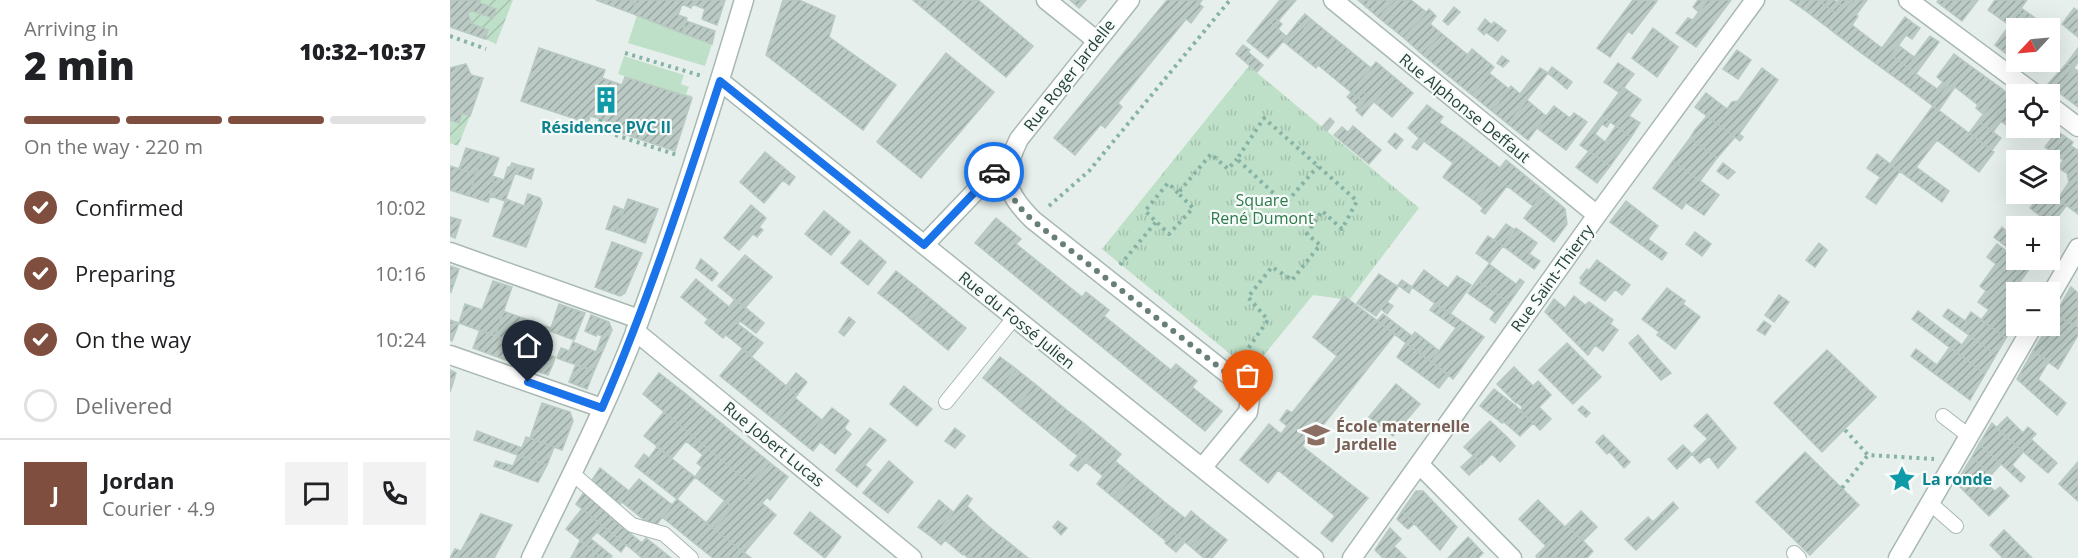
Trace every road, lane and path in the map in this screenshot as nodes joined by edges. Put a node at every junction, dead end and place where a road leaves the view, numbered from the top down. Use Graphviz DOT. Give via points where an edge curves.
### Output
graph roads {
  1 [pos="744,0"];
  2 [pos="1046,0"];
  3 [pos="1130,0"];
  4 [pos="1230,0"];
  5 [pos="1333,0"];
  6 [pos="1755,0"];
  7 [pos="1908,0"];
  8 [pos="450,36"];
  9 [pos="1096,40"];
  10 [pos="486,49"];
  11 [pos="625,53"];
  12 [pos="711,78"];
  13 [pos="2021,84"];
  14 [pos="2060,113"];
  15 [pos="601,119"];
  16 [pos="2078,127"];
  17 [pos="1012,153"];
  18 [pos="1237,159"];
  19 [pos="694,160"];
  20 [pos="1318,166"];
  21 [pos="1178,193"];
  22 [pos="1597,215"];
  23 [pos="1156,222"];
  24 [pos="1036,223"];
  25 [pos="924,245"];
  26 [pos="2078,248"];
  27 [pos="450,252"];
  28 [pos="2071,277"];
  29 [pos="1109,280"];
  30 [pos="2060,288"];
  31 [pos="1014,318"];
  32 [pos="637,325"];
  33 [pos="2027,336"];
  34 [pos="450,355"];
  35 [pos="1230,376"];
  36 [pos="946,402"];
  37 [pos="602,408"];
  38 [pos="1943,416"];
  39 [pos="1845,430"];
  40 [pos="1969,436"];
  41 [pos="1868,455"];
  42 [pos="1419,464"];
  43 [pos="1202,468"];
  44 [pos="1950,469"];
  45 [pos="572,473"];
  46 [pos="1842,488"];
  47 [pos="1930,503"];
  48 [pos="1956,526"];
  49 [pos="531,558"];
  50 [pos="691,558"];
  51 [pos="912,558"];
  52 [pos="1314,558"];
  53 [pos="1352,558"];
  54 [pos="1512,558"];
  55 [pos="1898,558"];
  1 -- 12 [label="street"];
  2 -- 9 [label="street"];
  3 -- 9 [label="street, Rue Roger Jardelle"];
  4 -- 24 [label="path" via="1089,171 1049,205"];
  5 -- 22 [label="street, Rue Alphonse Deffaut"];
  6 -- 22 [label="street, Rue Saint-Thierry"];
  7 -- 13 [label="street"];
  8 -- 10 [label="path"];
  9 -- 17 [label="street, Rue Roger Jardelle" via="1019,138"];
  11 -- 12 [label="path"];
  12 -- 19 [label="street"];
  12 -- 25 [label="street, Rue du Fossé Julien"];
  14 -- 16 [label="street"];
  15 -- 19 [label="path" via="597,129"];
  17 -- 24 [label="street, Rue Roger Jardelle" via="1007,174 1009,189 1016,203"];
  17 -- 25 [label="street, Rue Roger Jardelle"];
  18 -- 20 [label="path" via="1286,204"];
  18 -- 20 [label="path" via="1264,118"];
  18 -- 21 [label="path" via="1228,169 1211,154"];
  19 -- 32 [label="street"];
  20 -- 35 [label="path" via="1357,201 1342,229 1322,211 1307,234 1320,245 1292,280 1272,267 1248,297 1268,320"];
  21 -- 23 [label="path" via="1168,183 1145,212"];
  21 -- 23 [label="path" via="1193,208 1169,234"];
  22 -- 42 [label="street, Rue Saint-Thierry"];
  23 -- 29 [label="path"];
  24 -- 29 [label="street, Rue Roger Jardelle"];
  25 -- 31 [label="street, Rue du Fossé Julien"];
  26 -- 28 [label="street"];
  27 -- 32 [label="street, Rue Jobert Lucas"];
  28 -- 30 [label="street"];
  29 -- 35 [label="street, Rue Roger Jardelle"];
  31 -- 36 [label="lane"];
  31 -- 43 [label="street, Rue du Fossé Julien"];
  32 -- 37 [label="street"];
  32 -- 51 [label="street, Rue Jobert Lucas"];
  33 -- 40 [label="street"];
  34 -- 37 [label="street"];
  35 -- 43 [label="street, Rue Roger Jardelle" via="1243,386 1250,399 1248,412"];
  37 -- 45 [label="street"];
  38 -- 40 [label="lane"];
  39 -- 41 [label="path"];
  40 -- 44 [label="street"];
  41 -- 44 [label="path" via="1935,459"];
  41 -- 46 [label="path"];
  42 -- 53 [label="street, Rue Saint-Thierry"];
  42 -- 54 [label="street"];
  43 -- 52 [label="street, Rue du Fossé Julien"];
  44 -- 47 [label="street"];
  45 -- 49 [label="street"];
  45 -- 50 [label="lane" via="632,525 664,534"];
  47 -- 48 [label="lane"];
  47 -- 55 [label="street"];
}
